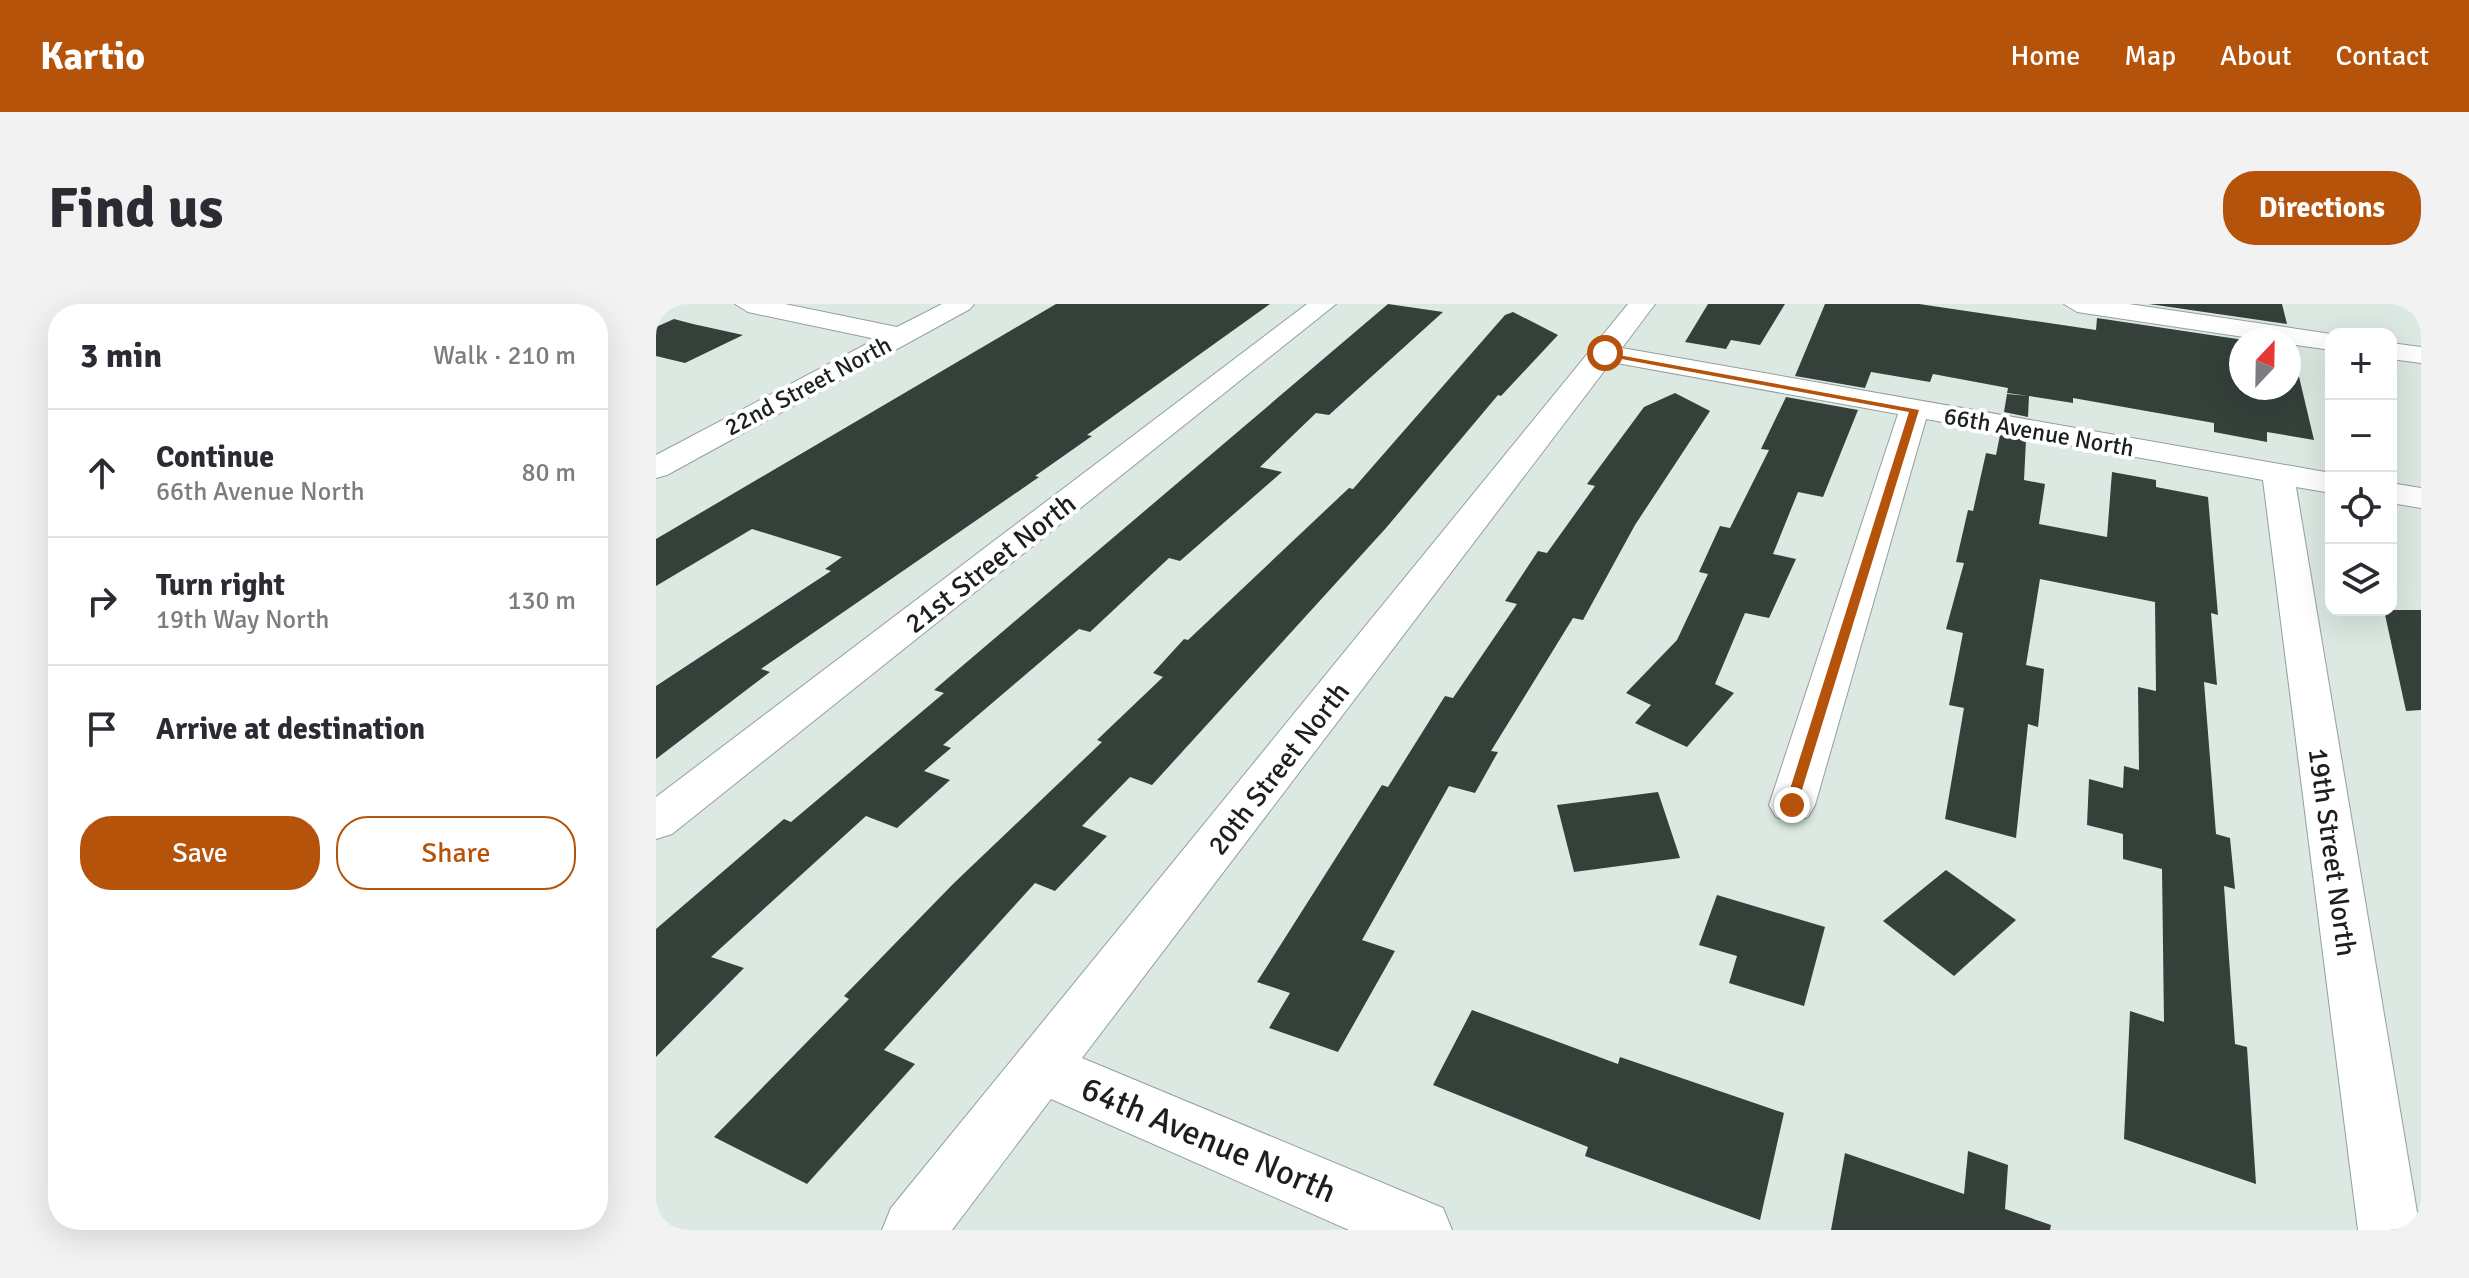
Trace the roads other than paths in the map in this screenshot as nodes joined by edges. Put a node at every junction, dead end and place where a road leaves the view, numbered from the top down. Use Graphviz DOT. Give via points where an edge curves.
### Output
graph roads {
  1 [pos="748,304"];
  2 [pos="961,304"];
  3 [pos="1323,304"];
  4 [pos="1642,304"];
  5 [pos="2077,304"];
  6 [pos="900,336"];
  7 [pos="2325,341"];
  8 [pos="2397,352"];
  9 [pos="1605,353"];
  10 [pos="2421,355"];
  11 [pos="1914,410"];
  12 [pos="656,468"];
  13 [pos="2278,473"];
  14 [pos="2325,482"];
  15 [pos="2397,494"];
  16 [pos="2421,498"];
  17 [pos="1792,805"];
  18 [pos="656,822"];
  19 [pos="1042,1068"];
  20 [pos="913,1230"];
  21 [pos="1421,1230"];
  22 [pos="2389,1230"];
  1 -- 6 [label="street"];
  2 -- 6 [label="street, 22nd Street North"];
  3 -- 18 [label="street, 21st Street North"];
  4 -- 9 [label="street, 20th Street North"];
  5 -- 7 [label="street"];
  6 -- 12 [label="street, 22nd Street North"];
  8 -- 10 [label="street"];
  9 -- 11 [label="street, 66th Avenue North"];
  9 -- 19 [label="street, 20th Street North"];
  11 -- 13 [label="street, 66th Avenue North"];
  11 -- 17 [label="street"];
  13 -- 14 [label="street, 66th Avenue North"];
  13 -- 22 [label="street, 19th Street North"];
  15 -- 16 [label="street"];
  19 -- 20 [label="street, 20th Street North"];
  19 -- 21 [label="street, 64th Avenue North"];
}
